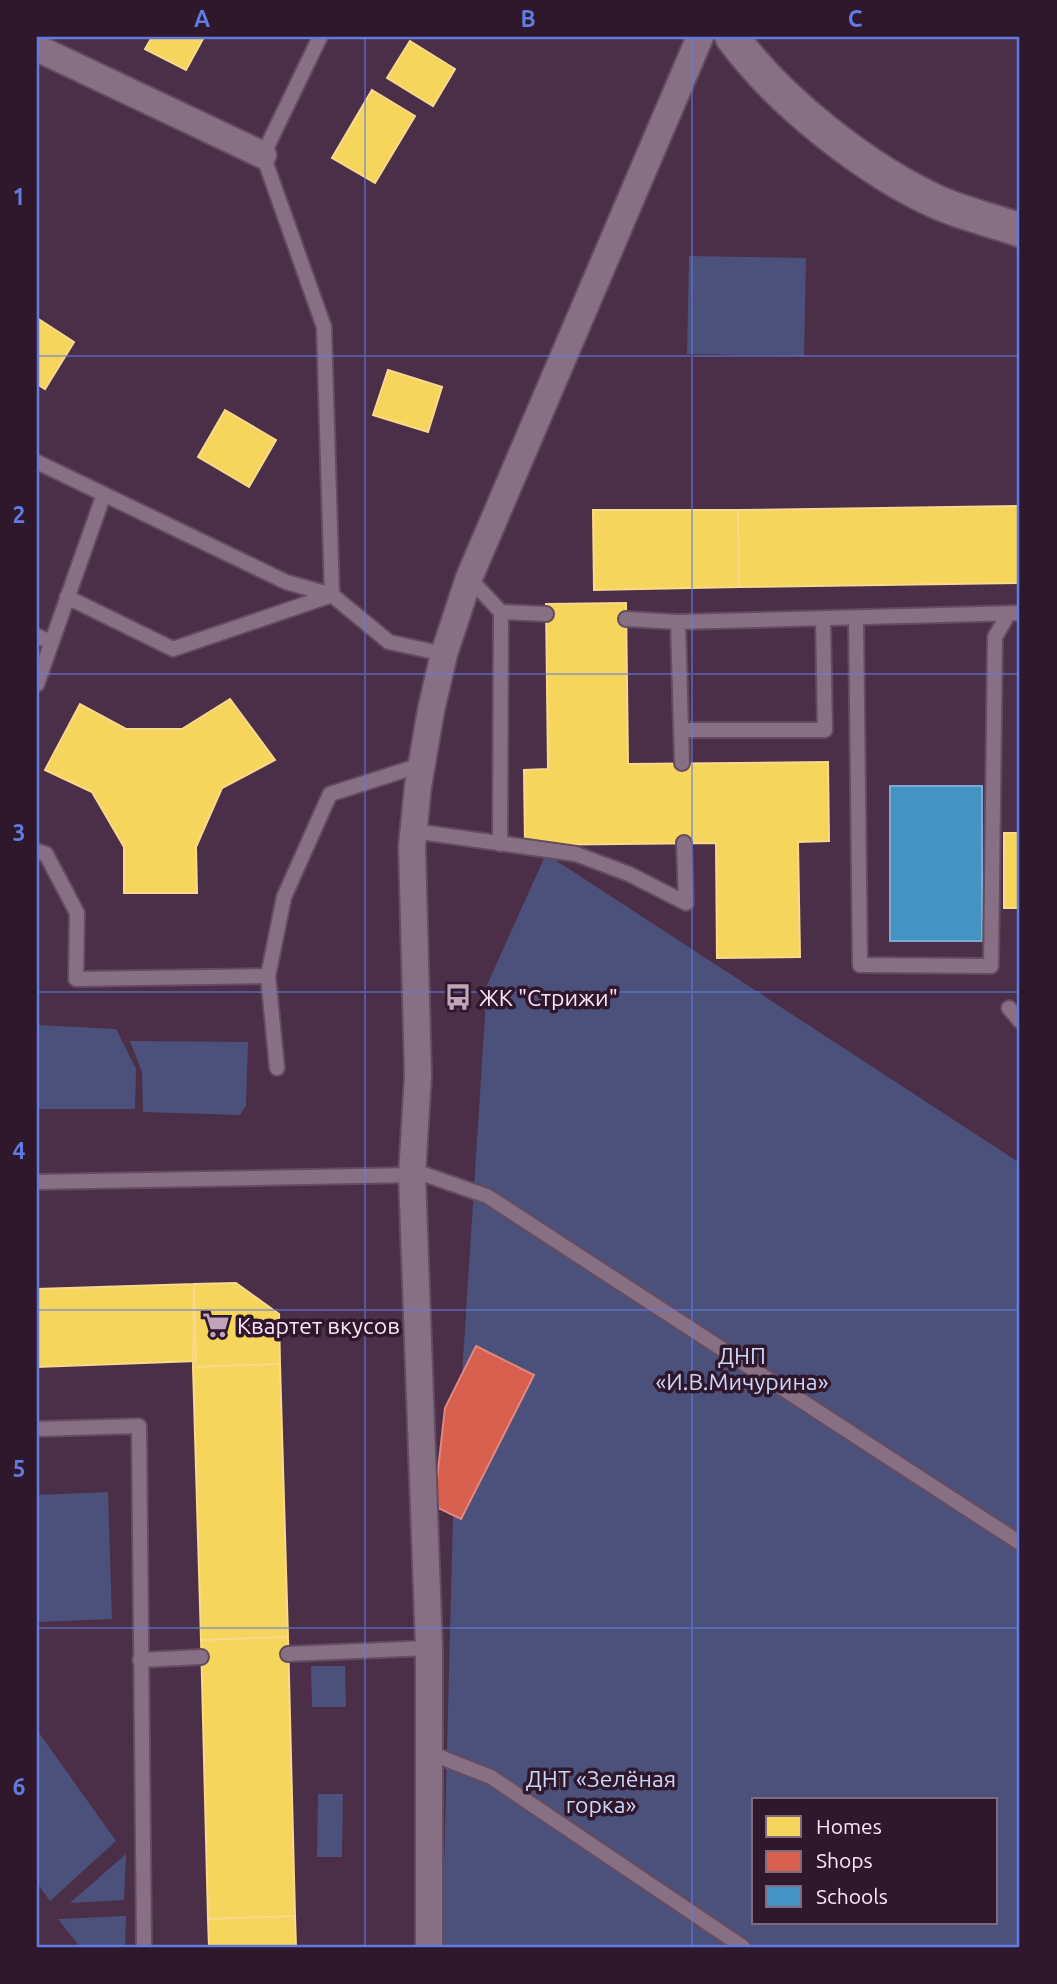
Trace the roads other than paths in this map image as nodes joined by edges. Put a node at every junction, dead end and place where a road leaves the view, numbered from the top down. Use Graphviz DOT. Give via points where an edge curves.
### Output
graph roads {
  1 [pos="320,37"];
  2 [pos="701,37"];
  3 [pos="732,37"];
  4 [pos="37,48"];
  5 [pos="262,155"];
  6 [pos="1020,230"];
  7 [pos="37,462"];
  8 [pos="104,495"];
  9 [pos="469,578"];
  10 [pos="332,595"];
  11 [pos="67,597"];
  12 [pos="501,612"];
  13 [pos="1015,613"];
  14 [pos="546,614"];
  15 [pos="626,618"];
  16 [pos="823,618"];
  17 [pos="856,618"];
  18 [pos="678,622"];
  19 [pos="37,636"];
  20 [pos="51,642"];
  21 [pos="444,654"];
  22 [pos="37,684"];
  23 [pos="681,730"];
  24 [pos="682,764"];
  25 [pos="421,765"];
  26 [pos="413,831"];
  27 [pos="684,843"];
  28 [pos="500,844"];
  29 [pos="37,851"];
  30 [pos="268,976"];
  31 [pos="1009,1008"];
  32 [pos="1020,1021"];
  33 [pos="277,1068"];
  34 [pos="412,1172"];
  35 [pos="37,1182"];
  36 [pos="37,1429"];
  37 [pos="1020,1543"];
  38 [pos="429,1648"];
  39 [pos="288,1654"];
  40 [pos="201,1657"];
  41 [pos="140,1661"];
  42 [pos="430,1753"];
  43 [pos="144,1947"];
  44 [pos="429,1947"];
  45 [pos="743,1947"];
  1 -- 5 [label="lane"];
  2 -- 9 [label="street"];
  3 -- 6 [label="street" via="808,115 867,162 939,203"];
  4 -- 5 [label="street"];
  5 -- 10 [label="lane" via="324,327"];
  7 -- 8 [label="lane"];
  8 -- 10 [label="lane" via="286,582"];
  8 -- 11 [label="lane"];
  9 -- 12 [label="lane"];
  9 -- 21 [label="street"];
  10 -- 11 [label="lane" via="173,649"];
  10 -- 21 [label="lane" via="389,642"];
  11 -- 20 [label="lane"];
  12 -- 14 [label="lane"];
  12 -- 28 [label="lane"];
  13 -- 17 [label="lane"];
  13 -- 17 [label="lane" via="995,637 991,966 860,965"];
  15 -- 18 [label="lane"];
  16 -- 17 [label="lane"];
  16 -- 18 [label="lane"];
  16 -- 23 [label="lane" via="825,730"];
  18 -- 23 [label="lane"];
  19 -- 20 [label="lane"];
  20 -- 22 [label="lane"];
  21 -- 25 [label="street"];
  23 -- 24 [label="lane"];
  25 -- 26 [label="street"];
  25 -- 30 [label="lane" via="330,793 284,897"];
  26 -- 28 [label="lane"];
  26 -- 34 [label="street" via="418,1075"];
  27 -- 28 [label="lane" via="686,903 576,854"];
  29 -- 30 [label="lane" via="46,854 77,913 76,979"];
  30 -- 33 [label="lane"];
  31 -- 32 [label="lane"];
  34 -- 35 [label="lane"];
  34 -- 37 [label="lane" via="487,1196"];
  34 -- 38 [label="street"];
  36 -- 41 [label="lane" via="139,1426"];
  38 -- 39 [label="lane"];
  38 -- 42 [label="street"];
  40 -- 41 [label="lane"];
  41 -- 43 [label="lane"];
  42 -- 44 [label="street"];
  42 -- 45 [label="lane" via="491,1777"];
}
